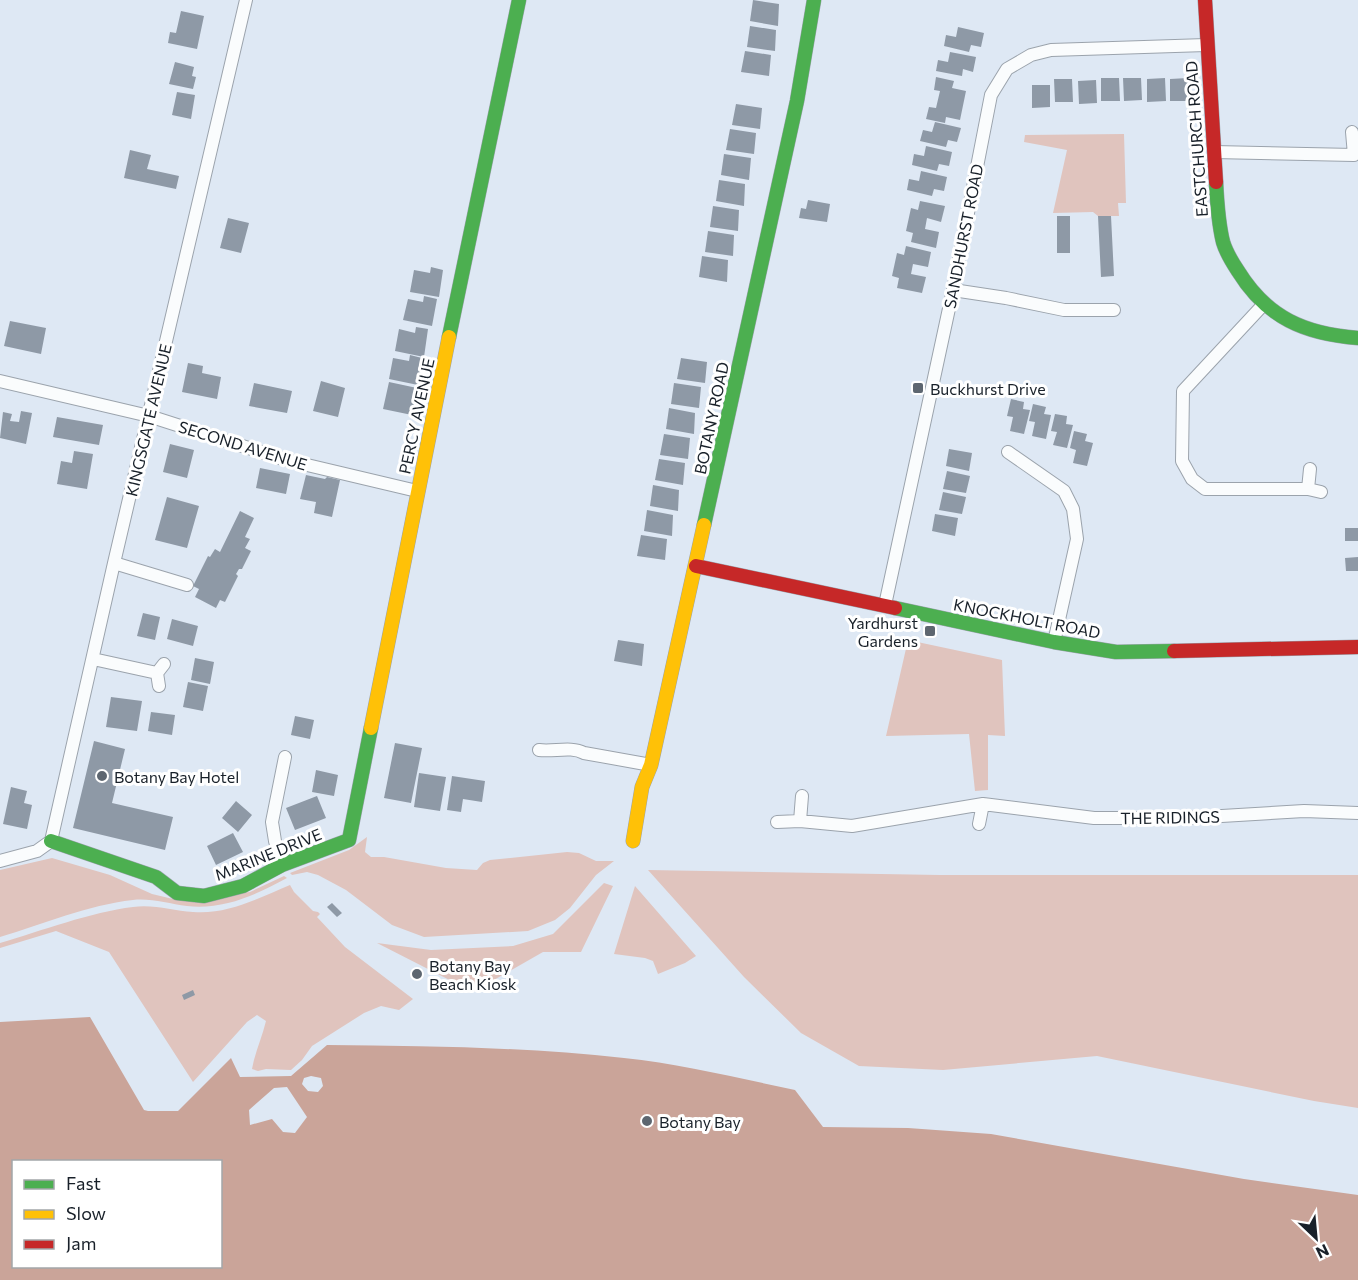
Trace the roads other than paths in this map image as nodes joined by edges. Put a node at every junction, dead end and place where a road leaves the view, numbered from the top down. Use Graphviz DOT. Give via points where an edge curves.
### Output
graph roads {
  1 [pos="246,0"];
  2 [pos="519,0"];
  3 [pos="814,0"];
  4 [pos="1205,0"];
  5 [pos="1206,45"];
  6 [pos="1352,132"];
  7 [pos="1214,152"];
  8 [pos="953,290"];
  9 [pos="1263,305"];
  10 [pos="1114,310"];
  11 [pos="1358,338"];
  12 [pos="0,381"];
  13 [pos="149,416"];
  14 [pos="1008,452"];
  15 [pos="1310,470"];
  16 [pos="1308,489"];
  17 [pos="417,491"];
  18 [pos="1321,492"];
  19 [pos="114,563"];
  20 [pos="696,566"];
  21 [pos="186,585"];
  22 [pos="885,606"];
  23 [pos="1054,642"];
  24 [pos="1358,647"];
  25 [pos="93,659"];
  26 [pos="159,687"];
  27 [pos="539,750"];
  28 [pos="285,757"];
  29 [pos="651,765"];
  30 [pos="802,796"];
  31 [pos="983,804"];
  32 [pos="1358,813"];
  33 [pos="800,820"];
  34 [pos="777,822"];
  35 [pos="979,824"];
  36 [pos="348,840"];
  37 [pos="51,841"];
  38 [pos="633,841"];
  39 [pos="0,861"];
  40 [pos="282,865"];
  1 -- 13 [label="street, KINGSGATE AVENUE"];
  2 -- 17 [label="street, PERCY AVENUE"];
  3 -- 20 [label="street, BOTANY ROAD" via="794,113"];
  4 -- 5 [label="street, EASTCHURCH ROAD"];
  5 -- 7 [label="street, EASTCHURCH ROAD"];
  5 -- 8 [label="street, SANDHURST ROAD" via="1051,50 1031,55 1007,69 991,95"];
  6 -- 7 [label="street" via="1354,155"];
  7 -- 9 [label="street, EASTCHURCH ROAD" via="1216,207 1223,245 1245,286"];
  8 -- 10 [label="street" via="1064,310"];
  8 -- 22 [label="street, SANDHURST ROAD"];
  9 -- 11 [label="street, EASTCHURCH ROAD" via="1312,331"];
  9 -- 16 [label="street" via="1183,391 1182,461 1192,479 1205,489"];
  12 -- 13 [label="street, SECOND AVENUE"];
  13 -- 17 [label="street, SECOND AVENUE" via="286,460"];
  13 -- 19 [label="street, KINGSGATE AVENUE"];
  14 -- 23 [label="street" via="1064,491 1073,509 1077,538"];
  15 -- 16 [label="street"];
  16 -- 18 [label="street"];
  17 -- 36 [label="street, PERCY AVENUE"];
  19 -- 21 [label="street"];
  19 -- 25 [label="street, KINGSGATE AVENUE"];
  20 -- 22 [label="street, KNOCKHOLT ROAD"];
  20 -- 29 [label="street, BOTANY ROAD"];
  22 -- 23 [label="street, KNOCKHOLT ROAD"];
  23 -- 24 [label="street, KNOCKHOLT ROAD" via="1116,652"];
  25 -- 26 [label="street" via="160,669"];
  25 -- 37 [label="street, KINGSGATE AVENUE"];
  27 -- 29 [label="street" via="577,749"];
  28 -- 40 [label="street" via="272,822"];
  29 -- 38 [label="street, BOTANY ROAD" via="642,787"];
  30 -- 33 [label="street"];
  31 -- 32 [label="street, THE RIDINGS" via="1094,818 1188,818 1304,811"];
  31 -- 33 [label="street, THE RIDINGS" via="852,826"];
  31 -- 35 [label="street"];
  33 -- 34 [label="street, THE RIDINGS"];
  36 -- 40 [label="street, MARINE DRIVE"];
  37 -- 39 [label="street" via="37,851"];
  37 -- 40 [label="street, MARINE DRIVE" via="156,877 177,893 204,896 243,886"];
}
